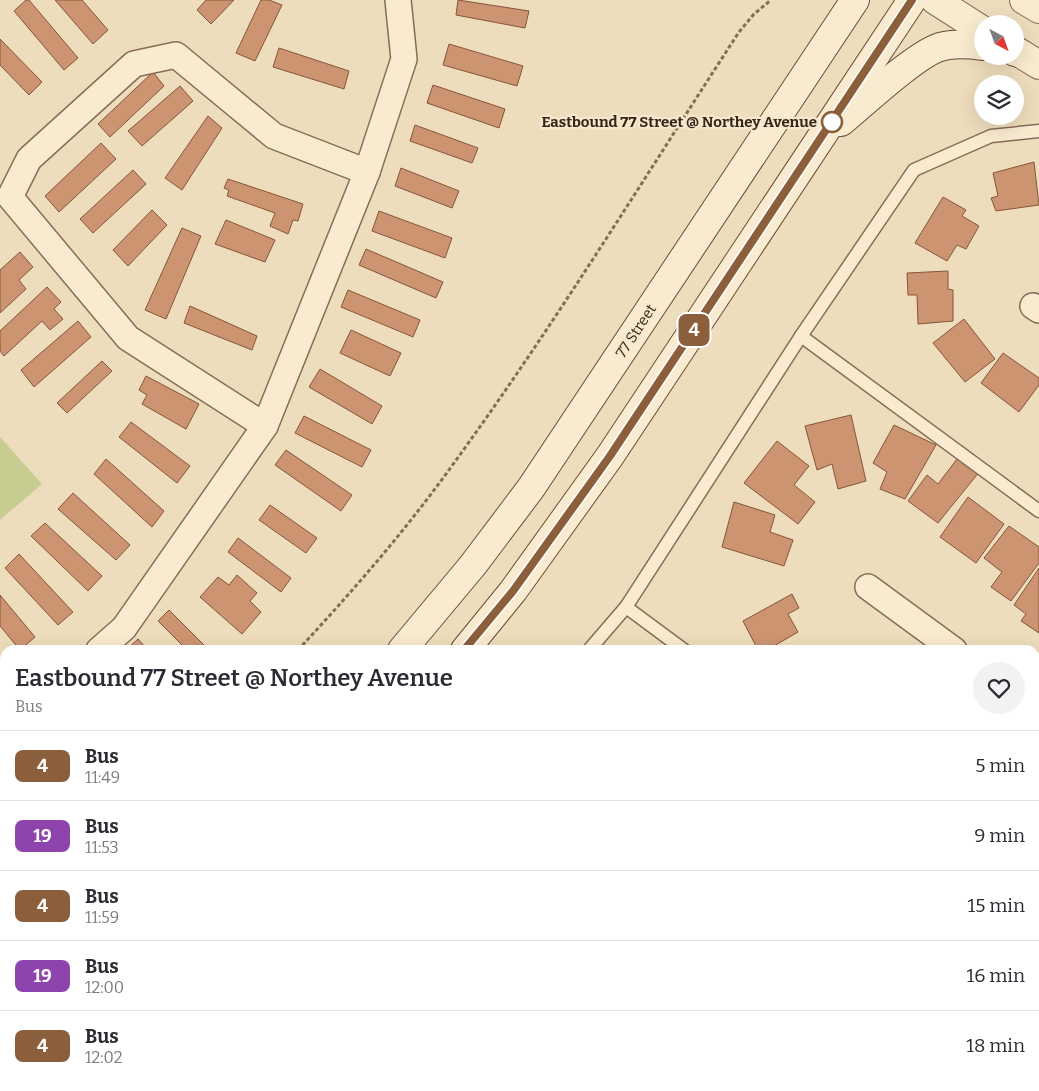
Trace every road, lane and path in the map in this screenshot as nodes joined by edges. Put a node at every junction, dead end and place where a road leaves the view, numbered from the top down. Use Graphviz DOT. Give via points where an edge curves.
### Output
graph roads {
  1 [pos="398,0"];
  2 [pos="771,0"];
  3 [pos="855,0"];
  4 [pos="912,0"];
  5 [pos="935,0"];
  6 [pos="1024,0"];
  7 [pos="1039,9"];
  8 [pos="974,25"];
  9 [pos="974,45"];
  10 [pos="1039,131"];
  11 [pos="822,137"];
  12 [pos="367,172"];
  13 [pos="801,336"];
  14 [pos="265,426"];
  15 [pos="1039,511"];
  16 [pos="868,587"];
  17 [pos="626,607"];
  18 [pos="105,645"];
  19 [pos="303,645"];
  20 [pos="406,645"];
  21 [pos="468,645"];
  22 [pos="593,645"];
  23 [pos="677,645"];
  24 [pos="947,645"];
  1 -- 12 [label="street" via="404,59"];
  2 -- 19 [label="path" via="740,32 512,381 442,479 350,594"];
  3 -- 20 [label="main road, 77 Street" via="531,488 473,565"];
  4 -- 11 [label="main road"];
  5 -- 8 [label="main road"];
  6 -- 7 [label="main road"];
  9 -- 11 [label="main road" via="958,44 939,48 919,58"];
  10 -- 13 [label="lane" via="991,136 914,170"];
  11 -- 21 [label="main road" via="599,472 513,591"];
  12 -- 14 [label="street"];
  12 -- 14 [label="street" via="274,136 176,55 134,64 28,159 10,197 128,338"];
  13 -- 15 [label="lane"];
  13 -- 17 [label="lane"];
  14 -- 18 [label="street" via="124,628"];
  16 -- 24 [label="street"];
  17 -- 22 [label="lane"];
  17 -- 23 [label="lane"];
}
